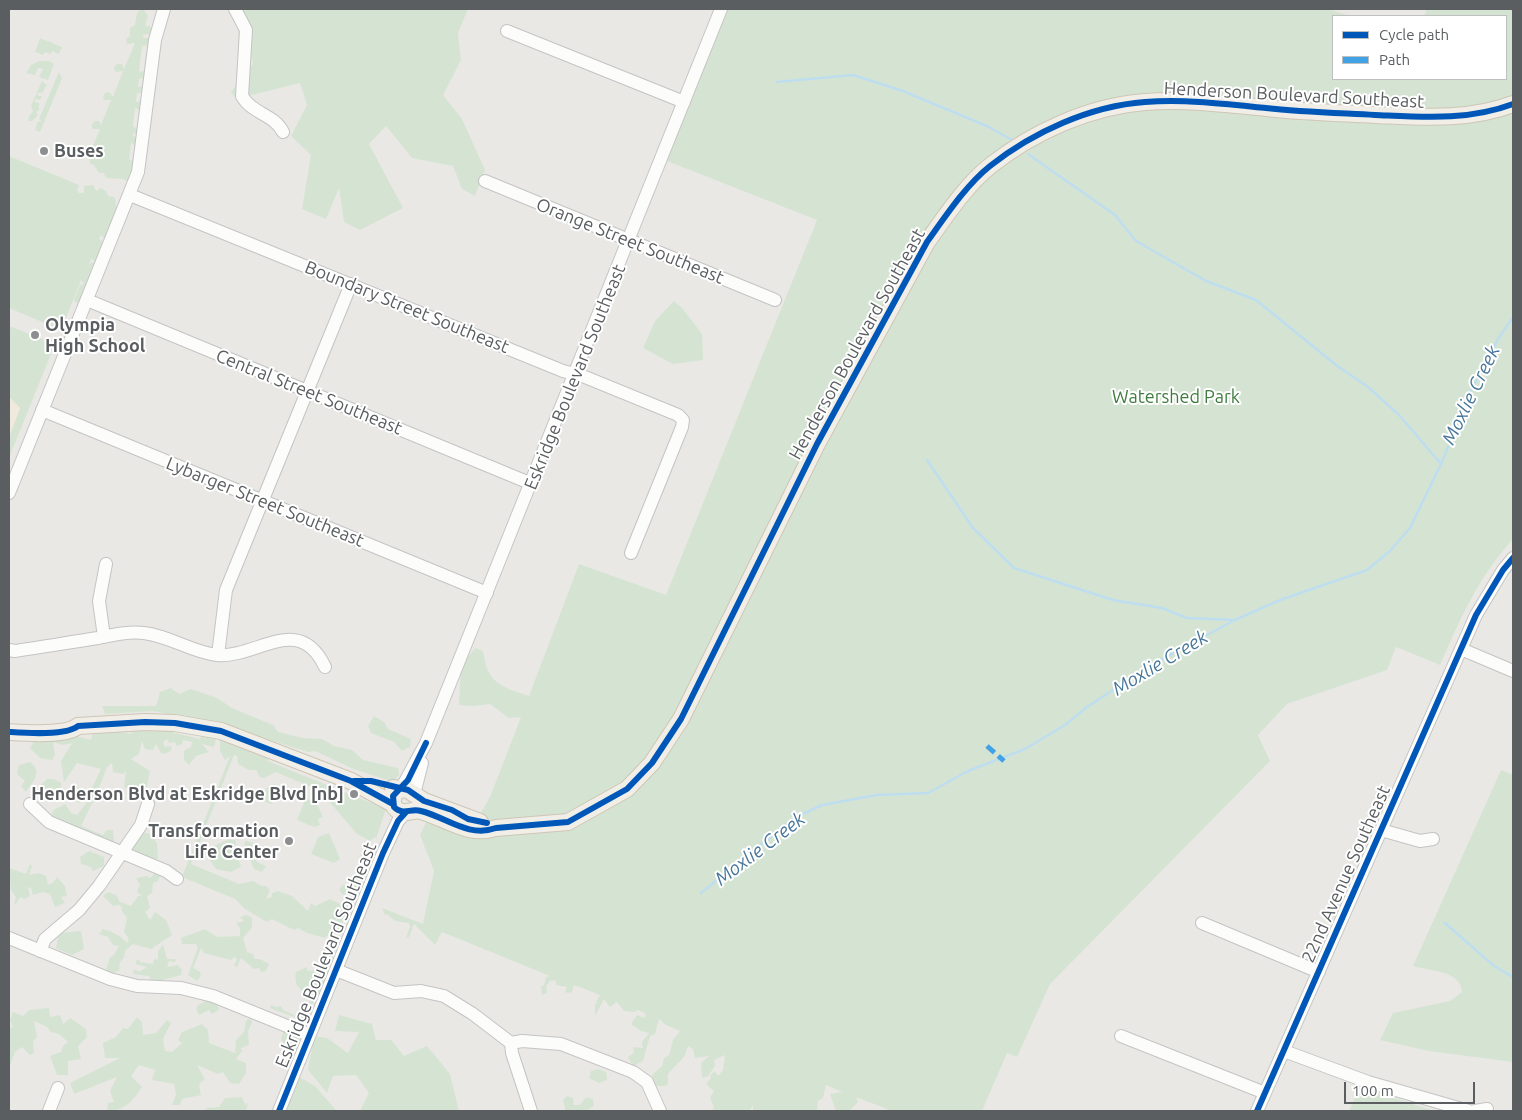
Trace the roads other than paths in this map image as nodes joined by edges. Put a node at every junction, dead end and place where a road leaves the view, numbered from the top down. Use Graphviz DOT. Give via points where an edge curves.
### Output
graph roads {
  1 [pos="164,9"];
  2 [pos="235,9"];
  3 [pos="721,9"];
  4 [pos="507,31"];
  5 [pos="684,102"];
  6 [pos="1513,104"];
  7 [pos="283,132"];
  8 [pos="485,181"];
  9 [pos="130,195"];
  10 [pos="630,239"];
  11 [pos="351,284"];
  12 [pos="87,300"];
  13 [pos="775,300"];
  14 [pos="576,374"];
  15 [pos="306,392"];
  16 [pos="42,410"];
  17 [pos="532,484"];
  18 [pos="9,493"];
  19 [pos="262,501"];
  20 [pos="630,553"];
  21 [pos="1513,558"];
  22 [pos="106,564"];
  23 [pos="487,593"];
  24 [pos="104,637"];
  25 [pos="1461,649"];
  26 [pos="9,650"];
  27 [pos="218,655"];
  28 [pos="325,667"];
  29 [pos="1513,670"];
  30 [pos="9,722"];
  31 [pos="78,726"];
  32 [pos="9,732"];
  33 [pos="351,781"];
  34 [pos="408,792"];
  35 [pos="30,804"];
  36 [pos="148,804"];
  37 [pos="400,808"];
  38 [pos="496,828"];
  39 [pos="1381,830"];
  40 [pos="1433,839"];
  41 [pos="120,852"];
  42 [pos="177,879"];
  43 [pos="1202,923"];
  44 [pos="9,938"];
  45 [pos="40,951"];
  46 [pos="336,970"];
  47 [pos="1319,972"];
  48 [pos="309,1035"];
  49 [pos="1121,1036"];
  50 [pos="512,1043"];
  51 [pos="1284,1051"];
  52 [pos="58,1088"];
  53 [pos="1265,1094"];
  54 [pos="49,1111"];
  55 [pos="279,1111"];
  56 [pos="531,1111"];
  57 [pos="660,1111"];
  58 [pos="1257,1111"];
  59 [pos="1469,1111"];
  1 -- 9 [label="street" via="155,40 141,162"];
  2 -- 7 [label="street" via="246,30 242,96 254,110 273,119"];
  3 -- 5 [label="street, Eskridge Boulevard Southeast"];
  4 -- 5 [label="street"];
  5 -- 10 [label="street, Eskridge Boulevard Southeast"];
  6 -- 38 [label="main road, Henderson Boulevard Southeast" via="1469,116 1422,118 1204,102 1144,102 1068,120 1024,143 989,167 949,210 927,242 817,444 681,719 652,763 627,789 568,822"];
  8 -- 10 [label="street, Orange Street Southeast"];
  9 -- 11 [label="street, Boundary Street Southeast"];
  9 -- 12 [label="street"];
  10 -- 13 [label="street, Orange Street Southeast"];
  10 -- 14 [label="street, Eskridge Boulevard Southeast"];
  11 -- 14 [label="street, Boundary Street Southeast"];
  11 -- 15 [label="street"];
  12 -- 15 [label="street, Central Street Southeast"];
  12 -- 16 [label="street"];
  14 -- 17 [label="street, Eskridge Boulevard Southeast"];
  14 -- 20 [label="street, Boundary Street Southeast" via="683,420"];
  15 -- 17 [label="street, Central Street Southeast"];
  15 -- 19 [label="street"];
  16 -- 18 [label="street"];
  16 -- 19 [label="street, Lybarger Street Southeast"];
  17 -- 23 [label="street, Eskridge Boulevard Southeast"];
  19 -- 23 [label="street, Lybarger Street Southeast"];
  19 -- 27 [label="street" via="226,590"];
  21 -- 25 [label="street, 22nd Avenue Southeast" via="1476,615"];
  22 -- 24 [label="street" via="99,602"];
  23 -- 34 [label="street, Eskridge Boulevard Southeast"];
  24 -- 26 [label="street"];
  24 -- 27 [label="street" via="143,632"];
  25 -- 29 [label="street"];
  25 -- 39 [label="street, 22nd Avenue Southeast"];
  27 -- 28 [label="street" via="233,655 274,641 300,641 314,650"];
  30 -- 31 [label="main road, Henderson Boulevard Southeast"];
  31 -- 32 [label="main road, Henderson Boulevard Southeast" via="49,732"];
  31 -- 33 [label="main road, Henderson Boulevard Southeast" via="175,723 221,731"];
  33 -- 34 [label="main road, Henderson Boulevard Southeast" via="371,781"];
  33 -- 37 [label="main road, Henderson Boulevard Southeast"];
  34 -- 37 [label="main road" via="393,796"];
  34 -- 38 [label="main road, Henderson Boulevard Southeast"];
  35 -- 41 [label="street" via="48,822"];
  36 -- 41 [label="street" via="141,825"];
  37 -- 38 [label="main road, Henderson Boulevard Southeast" via="421,811 446,823 470,829 486,831"];
  37 -- 46 [label="street, Eskridge Boulevard Southeast" via="398,821"];
  39 -- 40 [label="street" via="1420,841"];
  39 -- 47 [label="street, 22nd Avenue Southeast"];
  41 -- 42 [label="street" via="166,871"];
  41 -- 45 [label="street" via="99,886 79,910 46,939"];
  43 -- 47 [label="street"];
  44 -- 45 [label="street"];
  45 -- 48 [label="street" via="120,982 182,988 213,996"];
  46 -- 48 [label="street, Eskridge Boulevard Southeast"];
  46 -- 50 [label="street" via="394,993 421,991 444,996"];
  47 -- 51 [label="street, 22nd Avenue Southeast"];
  48 -- 55 [label="street, Eskridge Boulevard Southeast"];
  49 -- 53 [label="street"];
  50 -- 56 [label="street" via="512,1053"];
  50 -- 57 [label="street" via="558,1043 633,1072 647,1082"];
  51 -- 53 [label="street, 22nd Avenue Southeast"];
  51 -- 59 [label="street" via="1378,1085"];
  52 -- 54 [label="street"];
  53 -- 58 [label="street, 22nd Avenue Southeast"];
}
